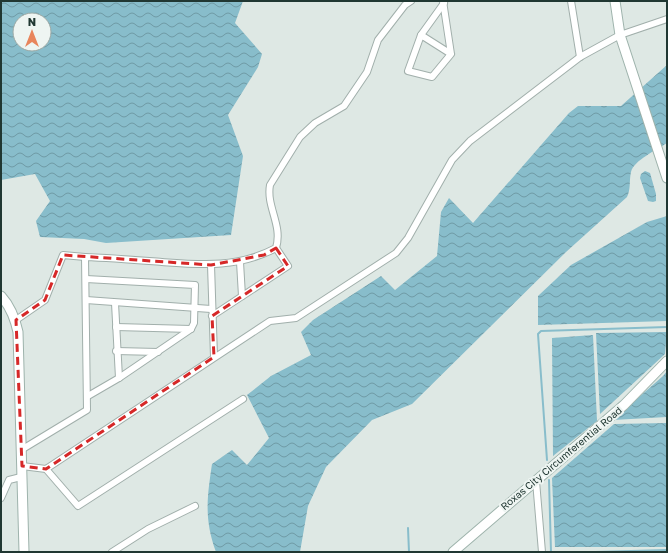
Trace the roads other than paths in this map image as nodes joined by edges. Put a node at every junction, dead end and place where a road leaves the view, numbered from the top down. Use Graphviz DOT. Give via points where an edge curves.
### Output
graph roads {
  1 [pos="411,1"];
  2 [pos="571,1"];
  3 [pos="615,1"];
  4 [pos="443,2"];
  5 [pos="667,18"];
  6 [pos="421,35"];
  7 [pos="620,35"];
  8 [pos="451,54"];
  9 [pos="580,58"];
  10 [pos="667,178"];
  11 [pos="276,248"];
  12 [pos="85,257"];
  13 [pos="240,262"];
  14 [pos="211,265"];
  15 [pos="86,279"];
  16 [pos="1,296"];
  17 [pos="242,296"];
  18 [pos="86,300"];
  19 [pos="115,303"];
  20 [pos="194,308"];
  21 [pos="212,309"];
  22 [pos="212,316"];
  23 [pos="16,320"];
  24 [pos="116,327"];
  25 [pos="191,329"];
  26 [pos="116,351"];
  27 [pos="158,352"];
  28 [pos="214,357"];
  29 [pos="667,361"];
  30 [pos="119,378"];
  31 [pos="88,396"];
  32 [pos="243,399"];
  33 [pos="21,450"];
  34 [pos="22,466"];
  35 [pos="46,469"];
  36 [pos="21,476"];
  37 [pos="536,481"];
  38 [pos="1,498"];
  39 [pos="195,506"];
  40 [pos="24,552"];
  41 [pos="112,552"];
  42 [pos="453,552"];
  43 [pos="542,552"];
  1 -- 11 [label="street" via="378,40 367,72 344,106 315,123 300,137 270,184 269,194 278,226 279,238"];
  2 -- 9 [label="street"];
  3 -- 7 [label="main road"];
  4 -- 6 [label="street"];
  4 -- 8 [label="street"];
  5 -- 7 [label="street"];
  6 -- 8 [label="street"];
  6 -- 8 [label="street" via="408,71 432,77"];
  7 -- 9 [label="street"];
  7 -- 10 [label="main road"];
  9 -- 28 [label="street" via="470,141 452,160 408,238 396,253 296,318 270,321"];
  11 -- 13 [label="street" via="264,255"];
  11 -- 17 [label="street" via="288,266"];
  12 -- 14 [label="street"];
  12 -- 15 [label="street"];
  12 -- 23 [label="street" via="63,256 45,300"];
  13 -- 14 [label="street"];
  13 -- 17 [label="street"];
  14 -- 21 [label="street"];
  15 -- 18 [label="street"];
  15 -- 20 [label="street" via="195,285"];
  16 -- 23 [label="main road" via="9,305"];
  17 -- 22 [label="street"];
  18 -- 19 [label="street"];
  18 -- 31 [label="street"];
  19 -- 20 [label="street"];
  19 -- 24 [label="street"];
  20 -- 21 [label="street"];
  20 -- 25 [label="street" via="194,323"];
  21 -- 22 [label="street"];
  22 -- 28 [label="street"];
  23 -- 33 [label="main road"];
  24 -- 25 [label="street"];
  24 -- 26 [label="street"];
  25 -- 27 [label="street"];
  26 -- 27 [label="street"];
  26 -- 30 [label="street"];
  27 -- 30 [label="street"];
  28 -- 35 [label="street"];
  29 -- 37 [label="main road, Roxas City Circumferential Road" via="624,405"];
  30 -- 31 [label="street"];
  31 -- 33 [label="street" via="87,410"];
  32 -- 35 [label="street" via="78,506"];
  33 -- 34 [label="main road"];
  34 -- 35 [label="street"];
  34 -- 36 [label="main road"];
  36 -- 38 [label="street" via="9,480"];
  36 -- 40 [label="main road"];
  37 -- 42 [label="main road, Roxas City Circumferential Road"];
  37 -- 43 [label="street"];
  39 -- 41 [label="street" via="148,529"];
}
